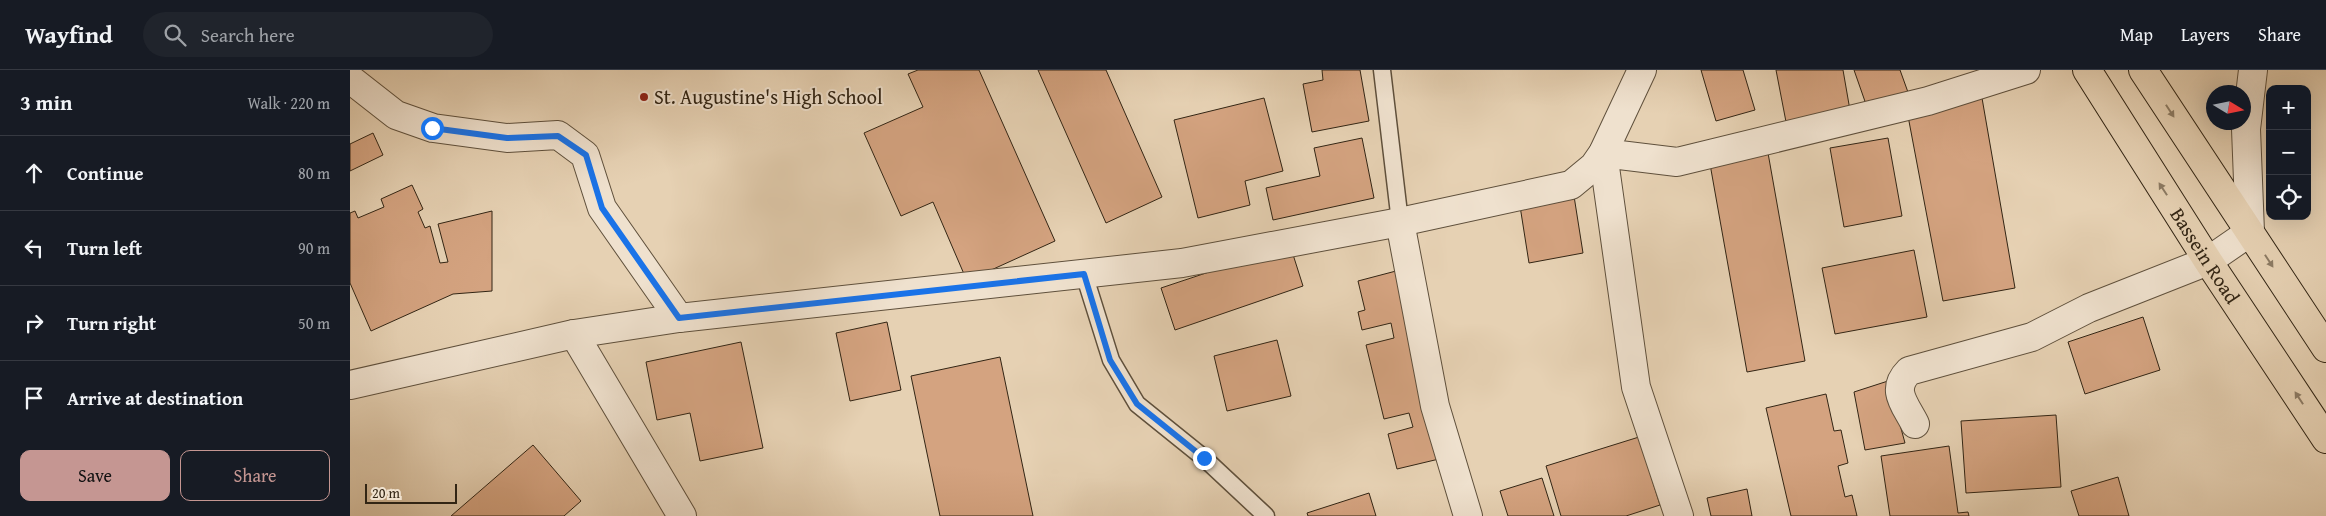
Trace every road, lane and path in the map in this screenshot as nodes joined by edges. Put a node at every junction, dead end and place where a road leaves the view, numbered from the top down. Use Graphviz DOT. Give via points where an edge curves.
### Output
graph roads {
  1 [pos="1382,70"];
  2 [pos="1642,70"];
  3 [pos="2026,70"];
  4 [pos="2087,70"];
  5 [pos="2143,70"];
  6 [pos="2253,70"];
  7 [pos="350,79"];
  8 [pos="1603,153"];
  9 [pos="1400,222"];
  10 [pos="2250,232"];
  11 [pos="2208,260"];
  12 [pos="1084,274"];
  13 [pos="679,318"];
  14 [pos="574,334"];
  15 [pos="2326,348"];
  16 [pos="350,385"];
  17 [pos="1915,424"];
  18 [pos="2326,439"];
  19 [pos="682,516"];
  20 [pos="1266,516"];
  21 [pos="1468,516"];
  22 [pos="1679,516"];
  1 -- 9 [label="lane"];
  2 -- 8 [label="street"];
  3 -- 8 [label="street" via="1928,101 1678,162"];
  11 -- 4 [label="main road, Bassein Road, one-way"];
  5 -- 10 [label="main road, one-way"];
  6 -- 10 [label="street" via="2246,129"];
  7 -- 13 [label="street" via="396,115 432,128 507,138 558,136 586,155 602,208"];
  8 -- 9 [label="street" via="1594,166 1571,185"];
  8 -- 22 [label="street" via="1636,386"];
  9 -- 12 [label="street" via="1182,263"];
  9 -- 21 [label="street" via="1435,406"];
  10 -- 11 [label="street"];
  10 -- 15 [label="main road, one-way"];
  11 -- 17 [label="street" via="2089,308 2032,337 1909,371 1901,380 1899,392"];
  18 -- 11 [label="main road, Bassein Road, one-way"];
  12 -- 13 [label="street"];
  12 -- 20 [label="lane" via="1110,360 1137,404 1204,458"];
  13 -- 14 [label="street"];
  14 -- 16 [label="street"];
  14 -- 19 [label="street"];
}
